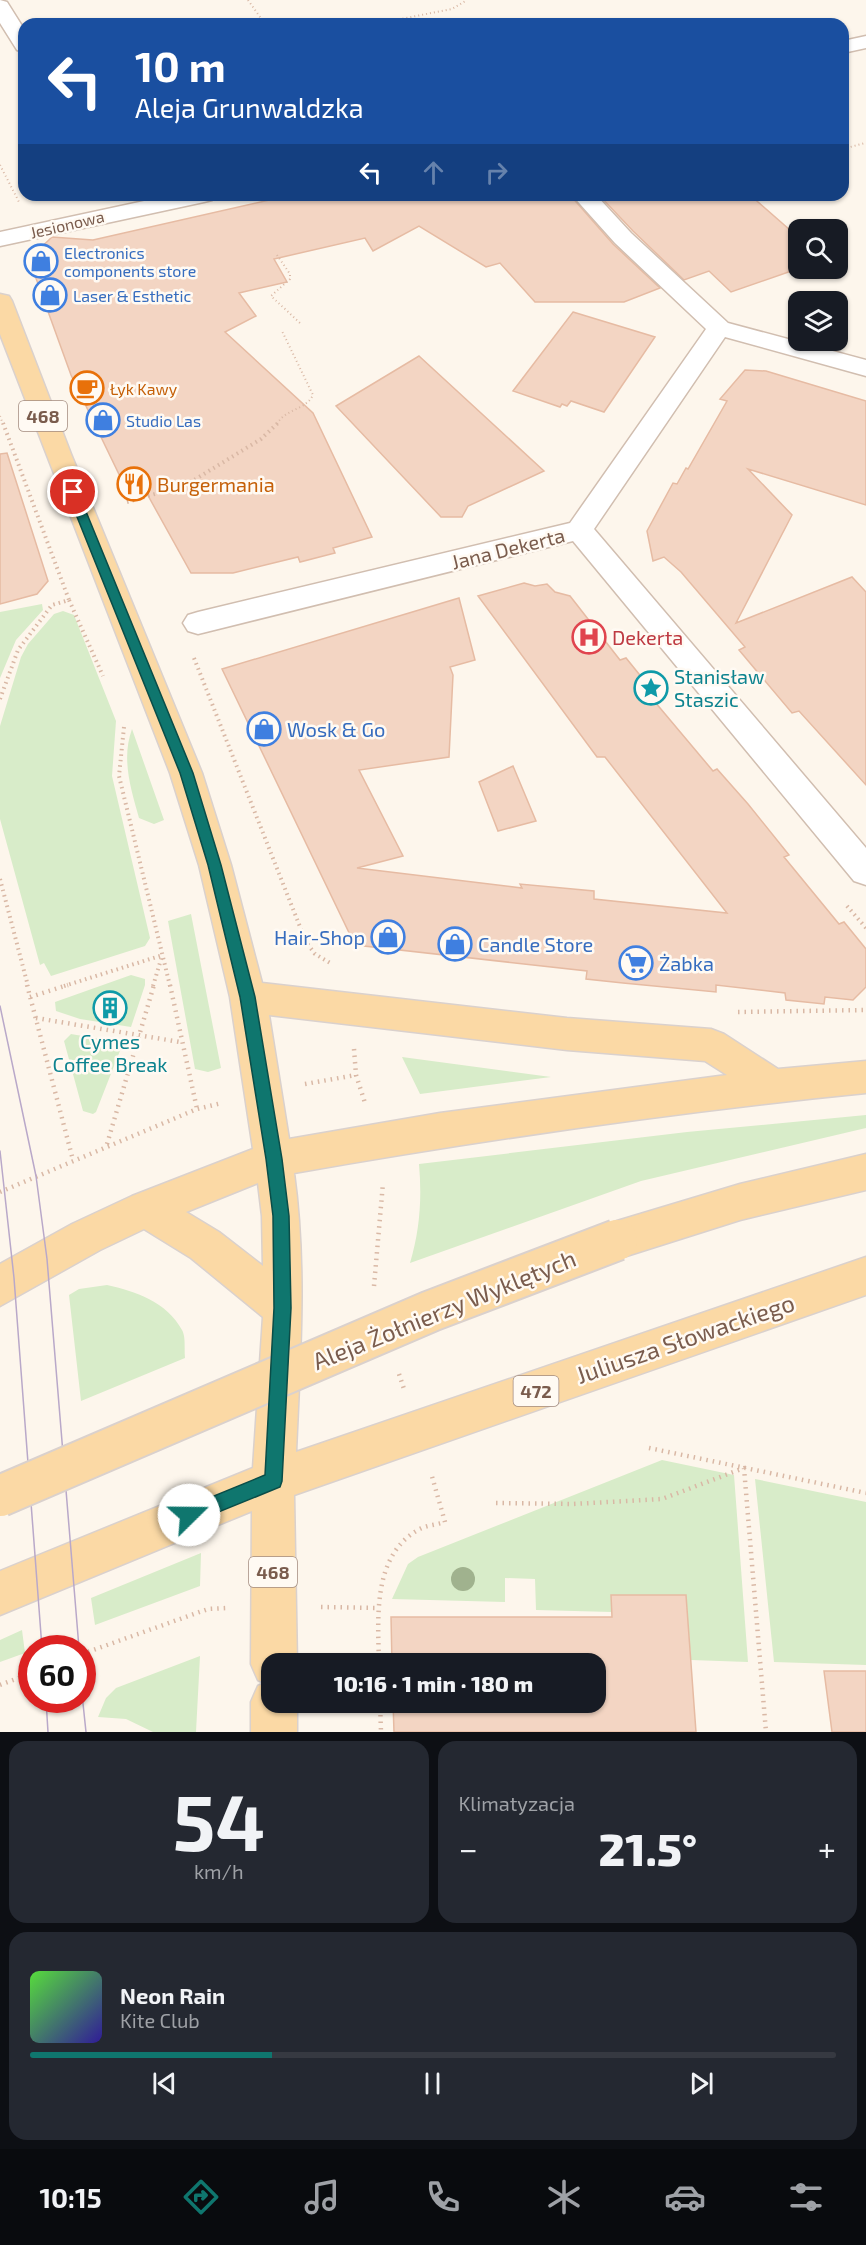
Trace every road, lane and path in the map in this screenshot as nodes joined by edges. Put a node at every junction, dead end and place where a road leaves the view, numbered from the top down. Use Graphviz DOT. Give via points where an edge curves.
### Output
graph roads {
  1 [pos="248,0"];
  2 [pos="467,0"];
  3 [pos="0,6"];
  4 [pos="261,18"];
  5 [pos="406,18"];
  6 [pos="18,36"];
  7 [pos="866,42"];
  8 [pos="849,46"];
  9 [pos="865,143"];
  10 [pos="849,147"];
  11 [pos="0,165"];
  12 [pos="18,200"];
  13 [pos="18,201"];
  14 [pos="143,201"];
  15 [pos="589,201"];
  16 [pos="103,205"];
  17 [pos="21,206"];
  18 [pos="0,238"];
  19 [pos="277,255"];
  20 [pos="0,301"];
  21 [pos="300,323"];
  22 [pos="719,328"];
  23 [pos="282,331"];
  24 [pos="866,368"];
  25 [pos="0,416"];
  26 [pos="127,502"];
  27 [pos="579,530"];
  28 [pos="69,600"];
  29 [pos="198,623"];
  30 [pos="197,652"];
  31 [pos="106,683"];
  32 [pos="0,699"];
  33 [pos="124,724"];
  34 [pos="866,871"];
  35 [pos="0,879"];
  36 [pos="163,955"];
  37 [pos="30,997"];
  38 [pos="248,997"];
  39 [pos="352,1010"];
  40 [pos="36,1018"];
  41 [pos="137,1036"];
  42 [pos="180,1042"];
  43 [pos="356,1075"];
  44 [pos="866,1077"];
  45 [pos="772,1086"];
  46 [pos="264,1091"];
  47 [pos="197,1109"];
  48 [pos="376,1140"];
  49 [pos="107,1145"];
  50 [pos="274,1159"];
  51 [pos="74,1160"];
  52 [pos="866,1172"];
  53 [pos="0,1192"];
  54 [pos="146,1209"];
  55 [pos="866,1276"];
  56 [pos="0,1286"];
  57 [pos="373,1295"];
  58 [pos="283,1308"];
  59 [pos="398,1371"];
  60 [pos="420,1432"];
  61 [pos="649,1448"];
  62 [pos="744,1468"];
  63 [pos="273,1481"];
  64 [pos="866,1493"];
  65 [pos="0,1496"];
  66 [pos="496,1503"];
  67 [pos="0,1593"];
  68 [pos="274,1653"];
  69 [pos="379,1653"];
  70 [pos="18,1678"];
  71 [pos="0,1685"];
  72 [pos="274,1713"];
  73 [pos="380,1713"];
  74 [pos="274,1732"];
  75 [pos="381,1732"];
  76 [pos="766,1732"];
  1 -- 4 [label="path"];
  2 -- 5 [label="path" via="452,9"];
  3 -- 6 [label="street"];
  7 -- 8 [label="street"];
  9 -- 10 [label="path"];
  11 -- 12 [label="path"];
  13 -- 17 [label="path"];
  14 -- 16 [label="street, Jesionowa"];
  15 -- 22 [label="street"];
  16 -- 18 [label="street, Jesionowa"];
  19 -- 21 [label="path" via="290,279 271,296"];
  20 -- 38 [label="main road, 468" via="186,773 215,865"];
  22 -- 24 [label="street"];
  22 -- 27 [label="street, Jana Dekerta"];
  23 -- 26 [label="path" via="310,386 310,401 281,416 261,439 186,486"];
  25 -- 28 [label="path"];
  27 -- 29 [label="street, Jana Dekerta"];
  27 -- 34 [label="street"];
  28 -- 31 [label="path"];
  28 -- 32 [label="path" via="52,605 18,650"];
  30 -- 39 [label="path" via="193,662 306,942 329,963 355,970"];
  33 -- 36 [label="path" via="119,776"];
  35 -- 37 [label="path"];
  36 -- 37 [label="path"];
  36 -- 41 [label="path"];
  36 -- 42 [label="path"];
  37 -- 40 [label="path"];
  38 -- 39 [label="main road"];
  38 -- 46 [label="main road, 468"];
  39 -- 43 [label="path"];
  39 -- 45 [label="main road" via="567,1034 711,1045"];
  40 -- 41 [label="path"];
  40 -- 51 [label="path"];
  41 -- 42 [label="path"];
  41 -- 49 [label="path"];
  42 -- 47 [label="path"];
  43 -- 46 [label="path"];
  43 -- 48 [label="path"];
  44 -- 45 [label="main road"];
  45 -- 48 [label="main road"];
  46 -- 47 [label="path"];
  46 -- 50 [label="main road, 468"];
  47 -- 49 [label="path"];
  48 -- 50 [label="main road"];
  48 -- 57 [label="path" via="383,1182"];
  49 -- 51 [label="path"];
  50 -- 54 [label="main road"];
  50 -- 58 [label="main road, 468" via="281,1216"];
  51 -- 53 [label="path"];
  52 -- 65 [label="main road, Aleja Żołnierzy Wyklętych, bridge" via="740,1202 617,1240 431,1311"];
  54 -- 56 [label="main road" via="86,1237"];
  54 -- 58 [label="main road" via="205,1245"];
  55 -- 60 [label="main road, Juliusza Słowackiego / 472"];
  58 -- 63 [label="main road, 468"];
  59 -- 60 [label="path"];
  60 -- 63 [label="main road, Juliusza Słowackiego / 472"];
  60 -- 69 [label="path" via="445,1522 409,1537 385,1572 378,1608"];
  61 -- 62 [label="path"];
  62 -- 64 [label="path"];
  62 -- 66 [label="path" via="662,1499"];
  62 -- 76 [label="path"];
  63 -- 67 [label="main road, Juliusza Słowackiego"];
  63 -- 68 [label="main road, 468"];
  70 -- 71 [label="path"];
  72 -- 74 [label="main road"];
  73 -- 75 [label="path"];
}
